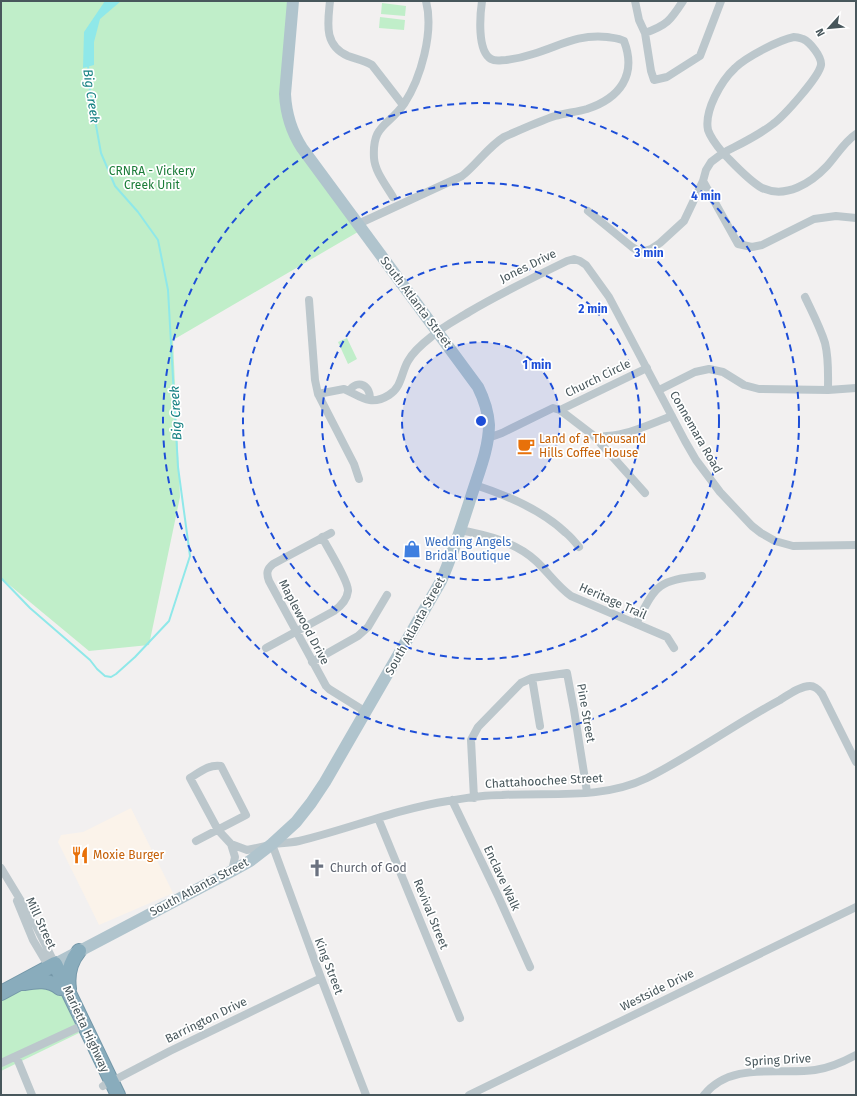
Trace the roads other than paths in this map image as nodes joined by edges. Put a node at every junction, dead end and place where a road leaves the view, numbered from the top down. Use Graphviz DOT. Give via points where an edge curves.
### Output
graph roads {
  1 [pos="293,1"];
  2 [pos="330,1"];
  3 [pos="426,1"];
  4 [pos="482,1"];
  5 [pos="635,1"];
  6 [pos="682,1"];
  7 [pos="721,1"];
  8 [pos="645,33"];
  9 [pos="403,105"];
  10 [pos="856,134"];
  11 [pos="723,153"];
  12 [pos="703,181"];
  13 [pos="392,197"];
  14 [pos="588,212"];
  15 [pos="856,218"];
  16 [pos="358,224"];
  17 [pos="805,297"];
  18 [pos="308,300"];
  19 [pos="438,331"];
  20 [pos="648,370"];
  21 [pos="856,388"];
  22 [pos="350,389"];
  23 [pos="659,390"];
  24 [pos="828,390"];
  25 [pos="318,394"];
  26 [pos="370,397"];
  27 [pos="563,411"];
  28 [pos="672,416"];
  29 [pos="594,436"];
  30 [pos="488,438"];
  31 [pos="359,479"];
  32 [pos="475,485"];
  33 [pos="645,493"];
  34 [pos="460,530"];
  35 [pos="331,532"];
  36 [pos="322,538"];
  37 [pos="856,545"];
  38 [pos="579,547"];
  39 [pos="702,576"];
  40 [pos="387,595"];
  41 [pos="636,624"];
  42 [pos="296,632"];
  43 [pos="266,648"];
  44 [pos="674,648"];
  45 [pos="312,662"];
  46 [pos="532,678"];
  47 [pos="366,712"];
  48 [pos="540,726"];
  49 [pos="856,762"];
  50 [pos="586,792"];
  51 [pos="474,798"];
  52 [pos="452,800"];
  53 [pos="378,818"];
  54 [pos="218,830"];
  55 [pos="196,841"];
  56 [pos="231,844"];
  57 [pos="271,845"];
  58 [pos="1,868"];
  59 [pos="232,872"];
  60 [pos="856,907"];
  61 [pos="79,951"];
  62 [pos="52,965"];
  63 [pos="530,967"];
  64 [pos="321,978"];
  65 [pos="18,984"];
  66 [pos="60,988"];
  67 [pos="1,993"];
  68 [pos="72,1001"];
  69 [pos="460,1018"];
  70 [pos="77,1028"];
  71 [pos="856,1055"];
  72 [pos="16,1056"];
  73 [pos="1,1063"];
  74 [pos="107,1088"];
  75 [pos="32,1095"];
  76 [pos="118,1095"];
  77 [pos="366,1095"];
  78 [pos="469,1095"];
  79 [pos="704,1095"];
  1 -- 16 [label="main road, South Atlanta Street" via="285,94 288,117 302,148"];
  2 -- 9 [label="street" via="328,29 334,45 348,56 372,64"];
  3 -- 9 [label="street" via="429,21 425,51 416,79"];
  4 -- 16 [label="street" via="479,25 481,40 486,55 491,59 496,61 534,54 584,37 620,38 624,41 629,58 624,81 614,93 589,108 555,116 504,137 462,176"];
  5 -- 8 [label="street"];
  6 -- 8 [label="street" via="668,22"];
  7 -- 8 [label="street" via="700,56 667,77 654,80"];
  9 -- 13 [label="street" via="376,135 376,167"];
  10 -- 11 [label="street" via="844,144 821,173 810,182 786,192 762,187"];
  11 -- 11 [label="street" via="708,131 707,119 709,108 724,80 746,60 787,38 794,36 803,39 821,58 819,71 797,101 774,123"];
  11 -- 12 [label="street" via="711,162"];
  12 -- 14 [label="street" via="684,221 660,243 640,252"];
  12 -- 15 [label="street" via="738,244 752,247 762,245 814,219 836,216"];
  16 -- 19 [label="main road, South Atlanta Street"];
  17 -- 24 [label="street" via="825,344"];
  18 -- 25 [label="street"];
  19 -- 20 [label="street, Jones Drive" via="502,292 574,259 586,265 609,297"];
  19 -- 26 [label="street" via="410,358 401,382 390,395 381,399"];
  19 -- 30 [label="main road, South Atlanta Street" via="484,398 489,425"];
  20 -- 23 [label="street, Connemara Road"];
  20 -- 27 [label="street, Church Circle"];
  21 -- 24 [label="street"];
  22 -- 25 [label="street"];
  22 -- 26 [label="street" via="357,397"];
  22 -- 26 [label="street" via="356,385 363,386 368,390"];
  23 -- 24 [label="street" via="695,372 709,369 723,372 744,385 758,389"];
  23 -- 28 [label="street, Connemara Road"];
  25 -- 31 [label="street" via="354,464"];
  27 -- 29 [label="street"];
  27 -- 30 [label="street" via="553,408"];
  28 -- 29 [label="street" via="621,434"];
  28 -- 37 [label="street, Connemara Road" via="712,483 761,534 793,546"];
  29 -- 33 [label="street"];
  30 -- 32 [label="main road, South Atlanta Street"];
  32 -- 34 [label="main road, South Atlanta Street"];
  32 -- 38 [label="street" via="499,492 529,508 566,532"];
  34 -- 41 [label="street, Heritage Trail" via="494,538 524,552 571,596"];
  34 -- 47 [label="main road, South Atlanta Street" via="441,581"];
  35 -- 36 [label="street, Maplewood Drive"];
  36 -- 42 [label="street" via="348,587 347,595 334,611"];
  36 -- 42 [label="street, Maplewood Drive" via="273,564 268,570 269,581"];
  39 -- 41 [label="street" via="679,578 658,587"];
  40 -- 45 [label="street" via="362,634"];
  41 -- 44 [label="street, Heritage Trail" via="667,637"];
  42 -- 43 [label="street"];
  42 -- 45 [label="street, Maplewood Drive"];
  45 -- 47 [label="street, Maplewood Drive" via="329,690"];
  46 -- 48 [label="street"];
  46 -- 50 [label="street, Pine Street" via="567,673"];
  46 -- 51 [label="street, Pine Street" via="521,683 478,726 471,740"];
  47 -- 57 [label="main road, South Atlanta Street" via="311,803 296,822"];
  49 -- 50 [label="street, Chattahoochee Street" via="822,694 817,688 810,686 798,690 647,778 622,787"];
  50 -- 51 [label="street, Chattahoochee Street" via="500,794"];
  51 -- 52 [label="street, Chattahoochee Street"];
  52 -- 53 [label="street, Chattahoochee Street"];
  52 -- 63 [label="street, Enclave Walk"];
  53 -- 57 [label="street, Chattahoochee Street" via="298,841"];
  53 -- 69 [label="street, Revival Street"];
  54 -- 54 [label="street" via="190,778 215,765 221,766 246,815"];
  54 -- 55 [label="street"];
  54 -- 56 [label="street"];
  56 -- 57 [label="street, Chattahoochee Street" via="247,850"];
  56 -- 59 [label="street" via="235,857"];
  57 -- 59 [label="main road, South Atlanta Street"];
  57 -- 64 [label="street, King Street"];
  58 -- 62 [label="street, Mill Street" via="13,889 33,940"];
  59 -- 61 [label="main road, South Atlanta Street"];
  60 -- 78 [label="street, Westside Drive"];
  61 -- 62 [label="main road, South Atlanta Street"];
  61 -- 68 [label="highway" via="71,964 68,978"];
  62 -- 65 [label="highway"];
  62 -- 66 [label="highway, Marietta Highway"];
  62 -- 68 [label="highway, Marietta Highway"];
  64 -- 74 [label="street, Barrington Drive" via="170,1051"];
  64 -- 77 [label="street, King Street"];
  65 -- 66 [label="highway" via="47,982 54,983"];
  65 -- 67 [label="highway"];
  66 -- 70 [label="highway, Marietta Highway"];
  68 -- 74 [label="highway, Marietta Highway"];
  70 -- 72 [label="street"];
  70 -- 74 [label="highway, Marietta Highway"];
  71 -- 79 [label="street, Spring Drive" via="817,1070 760,1071 734,1076 715,1085"];
  72 -- 73 [label="street"];
  72 -- 75 [label="street"];
  74 -- 76 [label="highway, Marietta Highway"];
}
